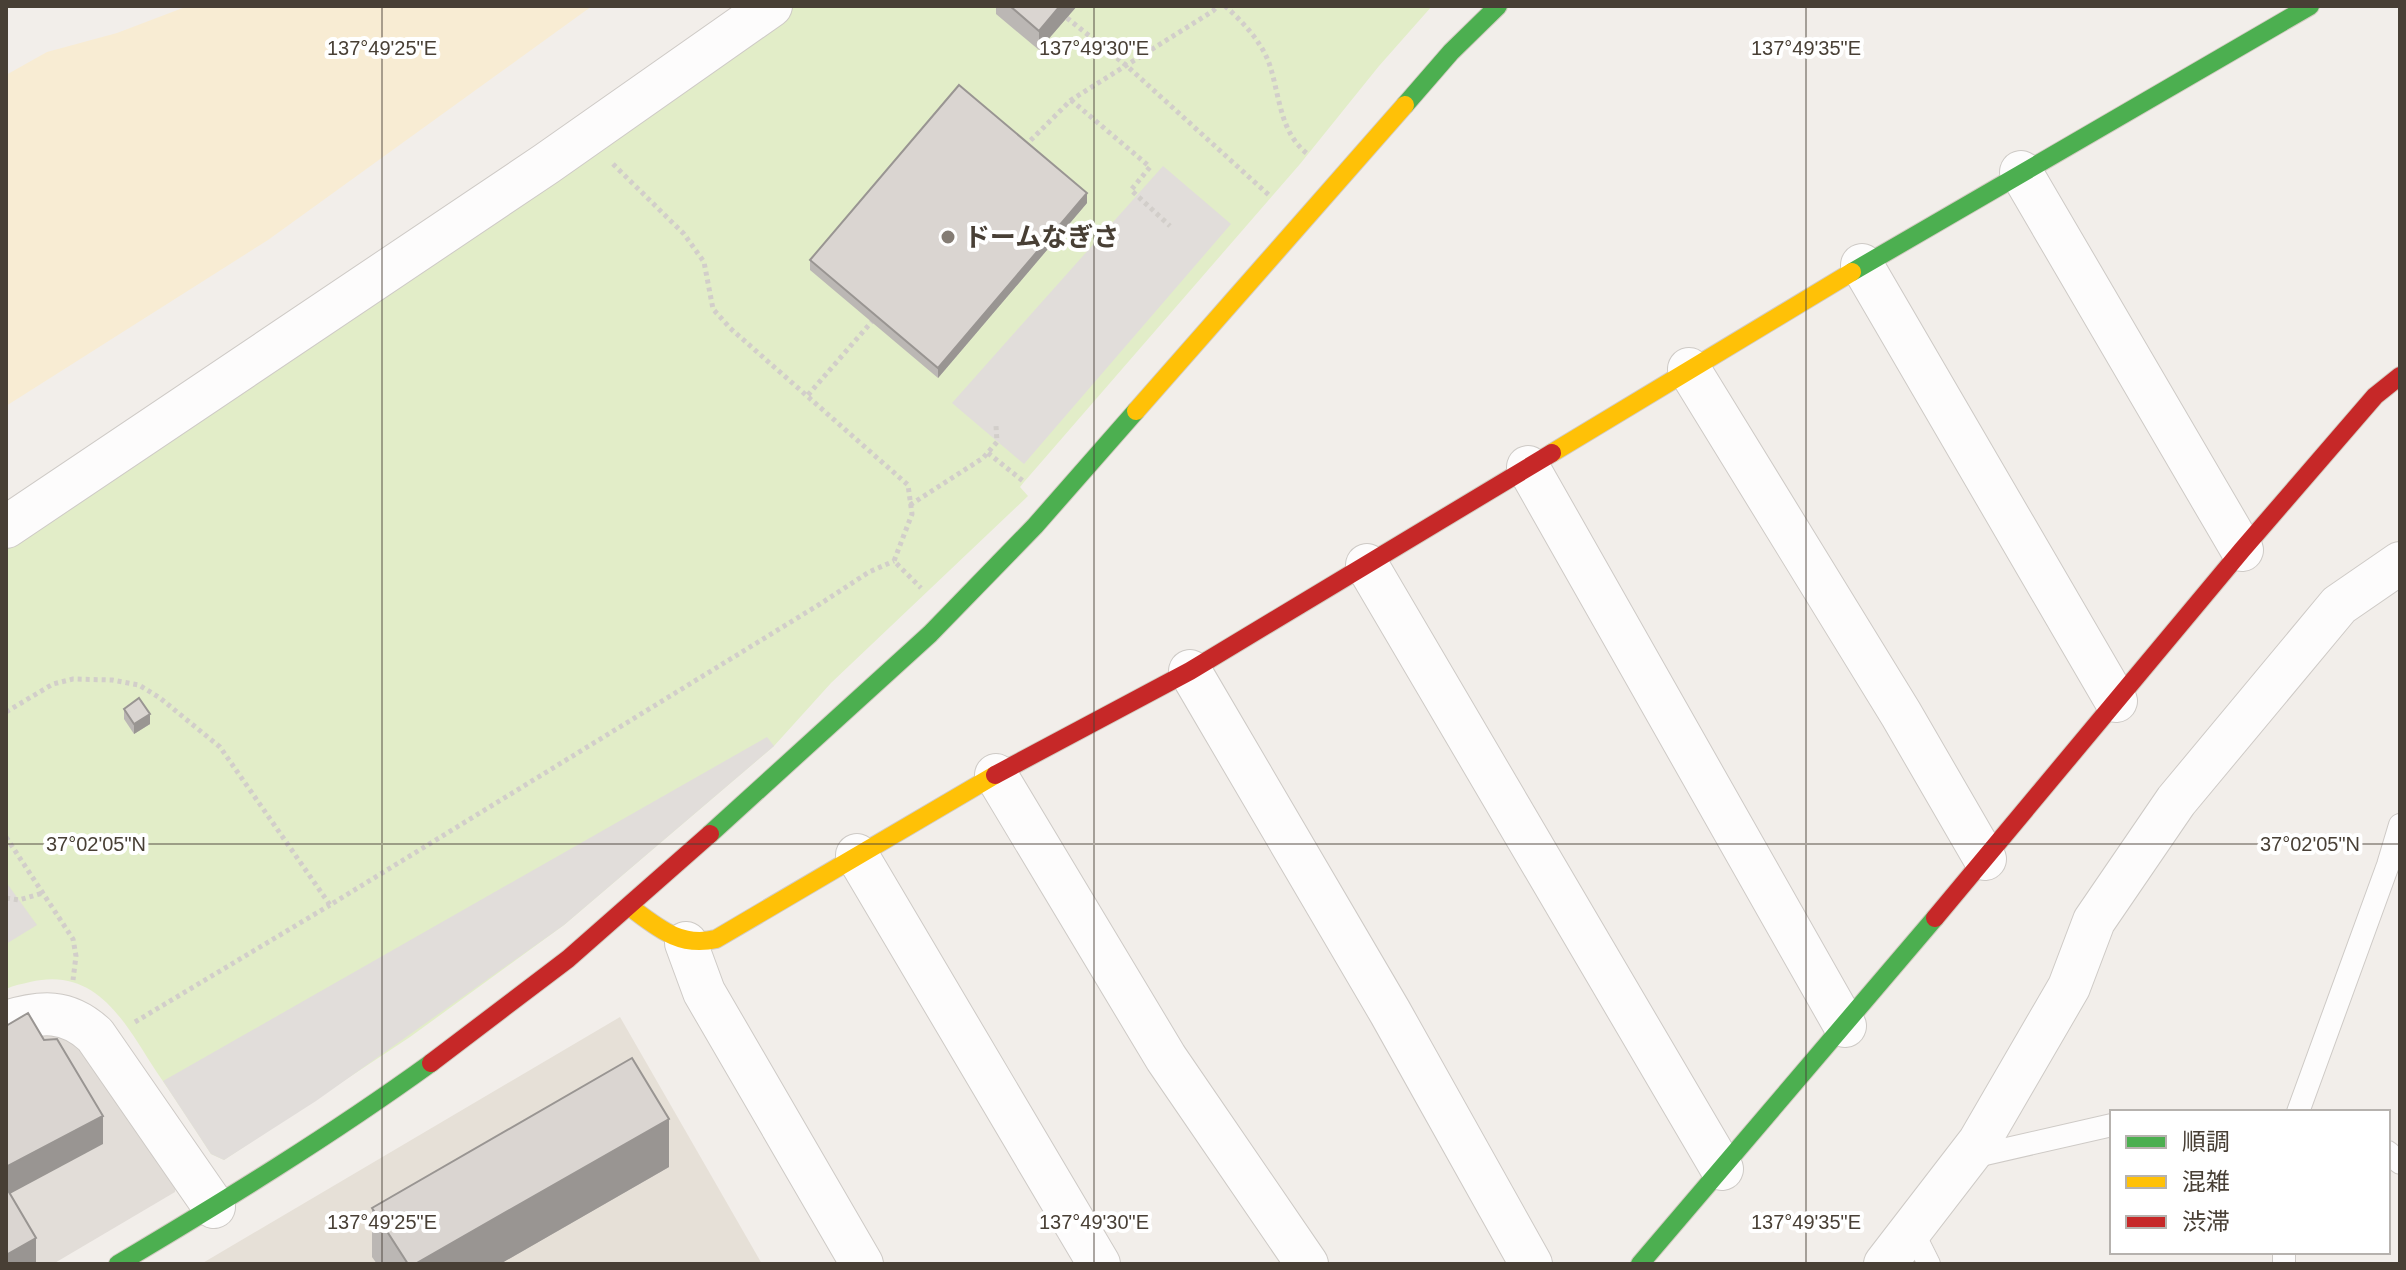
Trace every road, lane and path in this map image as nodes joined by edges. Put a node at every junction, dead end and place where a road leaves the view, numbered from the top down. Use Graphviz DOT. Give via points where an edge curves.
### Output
graph roads {
  1 [pos="771,6"];
  2 [pos="1217,6"];
  3 [pos="1225,6"];
  4 [pos="1498,6"];
  5 [pos="2310,6"];
  6 [pos="1067,18"];
  7 [pos="1127,66"];
  8 [pos="1071,100"];
  9 [pos="585,137"];
  10 [pos="1022,150"];
  11 [pos="1313,158"];
  12 [pos="2021,172"];
  13 [pos="1274,201"];
  14 [pos="1170,226"];
  15 [pos="1862,265"];
  16 [pos="879,313"];
  17 [pos="1689,369"];
  18 [pos="2400,376"];
  19 [pos="808,395"];
  20 [pos="996,426"];
  21 [pos="988,453"];
  22 [pos="1528,467"];
  23 [pos="1024,482"];
  24 [pos="910,505"];
  25 [pos="6,527"];
  26 [pos="2242,550"];
  27 [pos="894,561"];
  28 [pos="2400,563"];
  29 [pos="1367,565"];
  30 [pos="925,591"];
  31 [pos="1190,671"];
  32 [pos="2116,701"];
  33 [pos="6,712"];
  34 [pos="996,775"];
  35 [pos="2400,825"];
  36 [pos="6,837"];
  37 [pos="857,855"];
  38 [pos="1985,859"];
  39 [pos="43,893"];
  40 [pos="6,898"];
  41 [pos="330,905"];
  42 [pos="630,907"];
  43 [pos="686,943"];
  44 [pos="72,989"];
  45 [pos="6,1022"];
  46 [pos="1845,1026"];
  47 [pos="122,1030"];
  48 [pos="2301,1110"];
  49 [pos="2110,1125"];
  50 [pos="1966,1158"];
  51 [pos="1722,1169"];
  52 [pos="214,1207"];
  53 [pos="1920,1246"];
  54 [pos="118,1264"];
  55 [pos="862,1264"];
  56 [pos="1099,1264"];
  57 [pos="1307,1264"];
  58 [pos="1531,1264"];
  59 [pos="1640,1264"];
  60 [pos="1885,1264"];
  1 -- 9 [label="street"];
  2 -- 7 [label="path"];
  3 -- 11 [label="path" via="1259,45 1269,63 1280,111 1302,150"];
  4 -- 42 [label="street" via="1451,52 1150,397 950,615"];
  5 -- 12 [label="street"];
  6 -- 7 [label="path"];
  7 -- 8 [label="path"];
  7 -- 13 [label="path"];
  8 -- 10 [label="path"];
  8 -- 14 [label="path" via="1150,167 1131,190"];
  9 -- 19 [label="path" via="684,234 704,262 713,309"];
  9 -- 25 [label="street"];
  12 -- 15 [label="street"];
  12 -- 26 [label="street"];
  15 -- 17 [label="street"];
  15 -- 32 [label="street"];
  16 -- 19 [label="path"];
  17 -- 22 [label="street"];
  17 -- 38 [label="street"];
  18 -- 26 [label="street" via="2375,396"];
  19 -- 24 [label="path" via="908,485"];
  20 -- 21 [label="path" via="997,442"];
  21 -- 23 [label="path"];
  21 -- 24 [label="path"];
  22 -- 29 [label="street"];
  22 -- 46 [label="street"];
  24 -- 27 [label="path" via="912,514"];
  26 -- 32 [label="street"];
  27 -- 30 [label="path"];
  27 -- 41 [label="path"];
  28 -- 50 [label="street" via="2339,605 2176,801 2094,921 2069,987"];
  29 -- 31 [label="street"];
  29 -- 51 [label="street"];
  31 -- 34 [label="street"];
  31 -- 58 [label="street"];
  32 -- 38 [label="street"];
  33 -- 41 [label="path" via="43,689 73,679 139,685 220,747"];
  34 -- 37 [label="street"];
  34 -- 57 [label="street" via="1166,1058"];
  35 -- 48 [label="lane"];
  36 -- 39 [label="path"];
  37 -- 43 [label="street" via="716,939"];
  37 -- 56 [label="street"];
  38 -- 46 [label="street"];
  39 -- 40 [label="path"];
  39 -- 44 [label="path" via="73,939"];
  41 -- 47 [label="path"];
  42 -- 43 [label="street"];
  42 -- 52 [label="street" via="452,1048"];
  43 -- 55 [label="street" via="704,992"];
  45 -- 52 [label="street" via="38,1014 82,1022"];
  46 -- 51 [label="street"];
  49 -- 50 [label="lane"];
  50 -- 53 [label="street"];
  51 -- 59 [label="street"];
  52 -- 54 [label="street"];
  53 -- 60 [label="street"];
}
